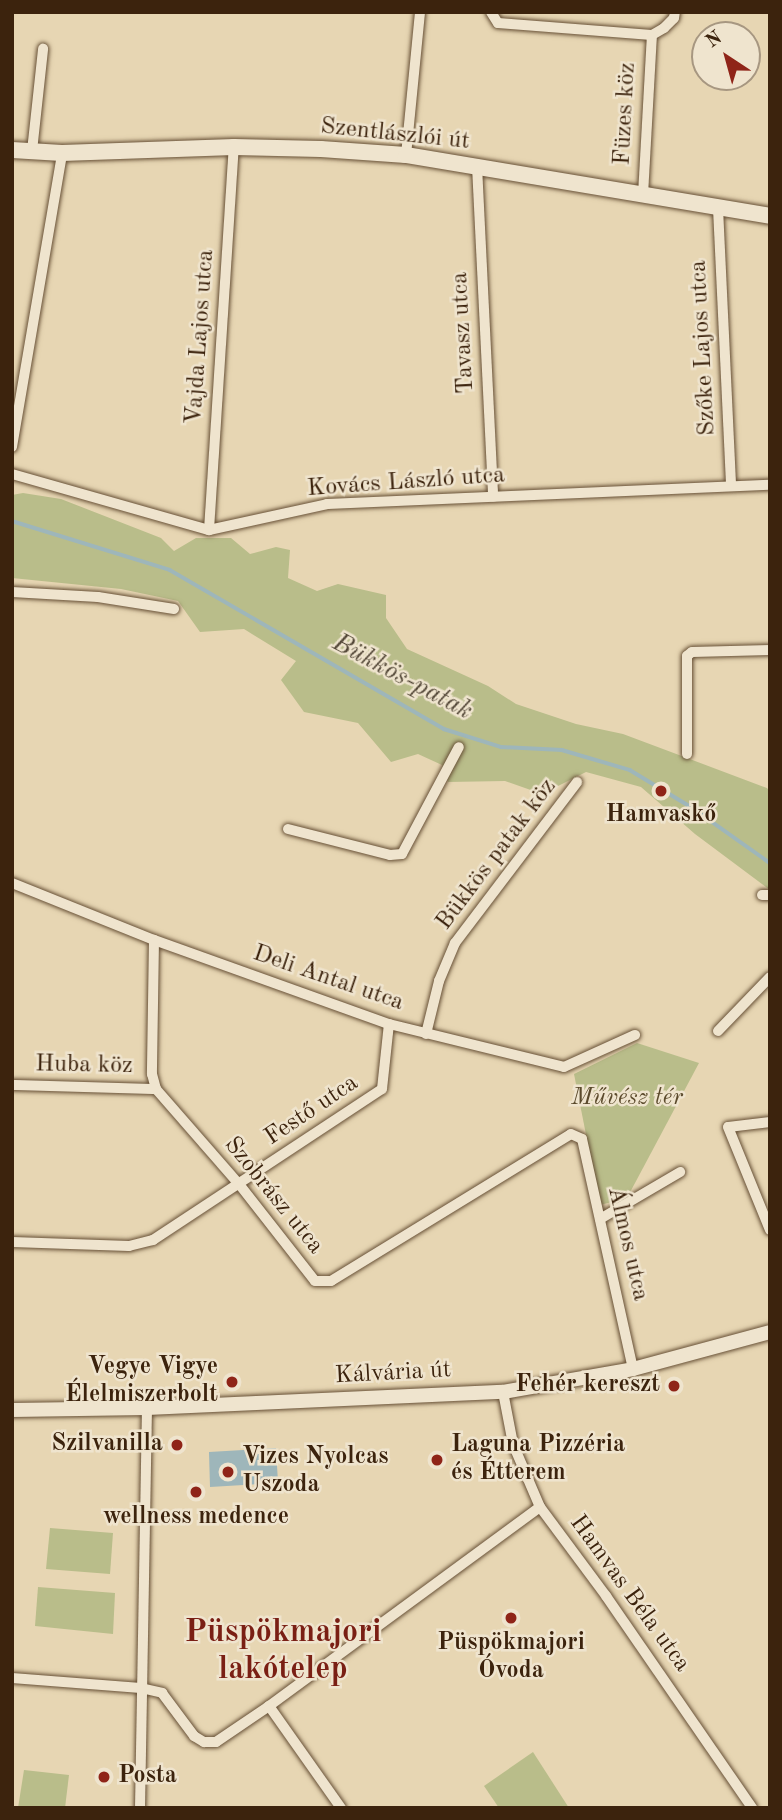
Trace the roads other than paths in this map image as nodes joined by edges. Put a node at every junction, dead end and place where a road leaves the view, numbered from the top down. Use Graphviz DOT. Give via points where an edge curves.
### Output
graph roads {
  1 [pos="420,12"];
  2 [pos="491,12"];
  3 [pos="675,12"];
  4 [pos="652,36"];
  5 [pos="43,49"];
  6 [pos="234,147"];
  7 [pos="12,150"];
  8 [pos="32,151"];
  9 [pos="62,153"];
  10 [pos="406,155"];
  11 [pos="477,166"];
  12 [pos="643,195"];
  13 [pos="718,208"];
  14 [pos="770,216"];
  15 [pos="12,447"];
  16 [pos="12,474"];
  17 [pos="770,485"];
  18 [pos="731,486"];
  19 [pos="494,498"];
  20 [pos="209,530"];
  21 [pos="12,592"];
  22 [pos="174,609"];
  23 [pos="770,650"];
  24 [pos="459,747"];
  25 [pos="687,754"];
  26 [pos="577,782"];
  27 [pos="288,828"];
  28 [pos="12,883"];
  29 [pos="154,940"];
  30 [pos="770,977"];
  31 [pos="389,1024"];
  32 [pos="718,1031"];
  33 [pos="426,1034"];
  34 [pos="635,1035"];
  35 [pos="12,1085"];
  36 [pos="156,1089"];
  37 [pos="770,1122"];
  38 [pos="571,1133"];
  39 [pos="680,1172"];
  40 [pos="239,1184"];
  41 [pos="600,1219"];
  42 [pos="770,1230"];
  43 [pos="12,1242"];
  44 [pos="770,1332"];
  45 [pos="634,1369"];
  46 [pos="503,1392"];
  47 [pos="147,1408"];
  48 [pos="12,1410"];
  49 [pos="540,1507"];
  50 [pos="12,1678"];
  51 [pos="141,1688"];
  52 [pos="269,1706"];
  53 [pos="140,1808"];
  54 [pos="341,1808"];
  55 [pos="752,1808"];
  1 -- 10 [label="street"];
  2 -- 4 [label="street" via="498,23"];
  3 -- 4 [label="street"];
  4 -- 12 [label="street, Füzes köz"];
  5 -- 8 [label="street"];
  6 -- 9 [label="main road, Szentlászlói út"];
  6 -- 10 [label="main road, Szentlászlói út"];
  6 -- 20 [label="street, Vajda Lajos utca"];
  7 -- 8 [label="main road, Szentlászlói út"];
  8 -- 9 [label="main road, Szentlászlói út"];
  9 -- 15 [label="street"];
  10 -- 11 [label="main road, Szentlászlói út"];
  11 -- 12 [label="main road, Szentlászlói út"];
  11 -- 19 [label="street, Tavasz utca"];
  12 -- 13 [label="main road, Szentlászlói út"];
  13 -- 14 [label="main road, Szentlászlói út"];
  13 -- 18 [label="street, Szőke Lajos utca"];
  16 -- 20 [label="street, Kovács László utca"];
  17 -- 18 [label="street, Kovács László utca"];
  18 -- 19 [label="street, Kovács László utca"];
  19 -- 20 [label="street, Kovács László utca" via="327,504"];
  21 -- 22 [label="street" via="97,597"];
  23 -- 25 [label="street" via="692,652 687,656"];
  24 -- 27 [label="street" via="402,854 390,855"];
  26 -- 33 [label="street, Bükkös patak köz" via="455,943 439,981"];
  28 -- 29 [label="street, Deli Antal utca"];
  29 -- 31 [label="street, Deli Antal utca"];
  29 -- 36 [label="street" via="152,1074"];
  30 -- 32 [label="street"];
  31 -- 33 [label="street, Deli Antal utca"];
  31 -- 40 [label="street, Festő utca" via="382,1089"];
  33 -- 34 [label="street, Deli Antal utca" via="564,1067"];
  35 -- 36 [label="street, Huba köz"];
  36 -- 40 [label="street, Szobrász utca"];
  37 -- 42 [label="street" via="728,1127"];
  38 -- 40 [label="street, Szobrász utca" via="323,1283 316,1281"];
  38 -- 41 [label="street, Álmos utca" via="582,1139"];
  39 -- 41 [label="street"];
  40 -- 43 [label="street, Festő utca" via="142,1245"];
  41 -- 45 [label="street, Álmos utca"];
  44 -- 45 [label="street, Kálvária út"];
  45 -- 46 [label="street, Kálvária út"];
  46 -- 47 [label="street, Kálvária út"];
  46 -- 49 [label="street, Hamvas Béla utca" via="513,1444"];
  47 -- 48 [label="street, Kálvária út"];
  47 -- 51 [label="street"];
  49 -- 52 [label="street"];
  49 -- 55 [label="street, Hamvas Béla utca"];
  50 -- 51 [label="street"];
  51 -- 52 [label="street" via="162,1693 194,1736 204,1742 216,1742"];
  51 -- 53 [label="street"];
  52 -- 54 [label="street"];
}
